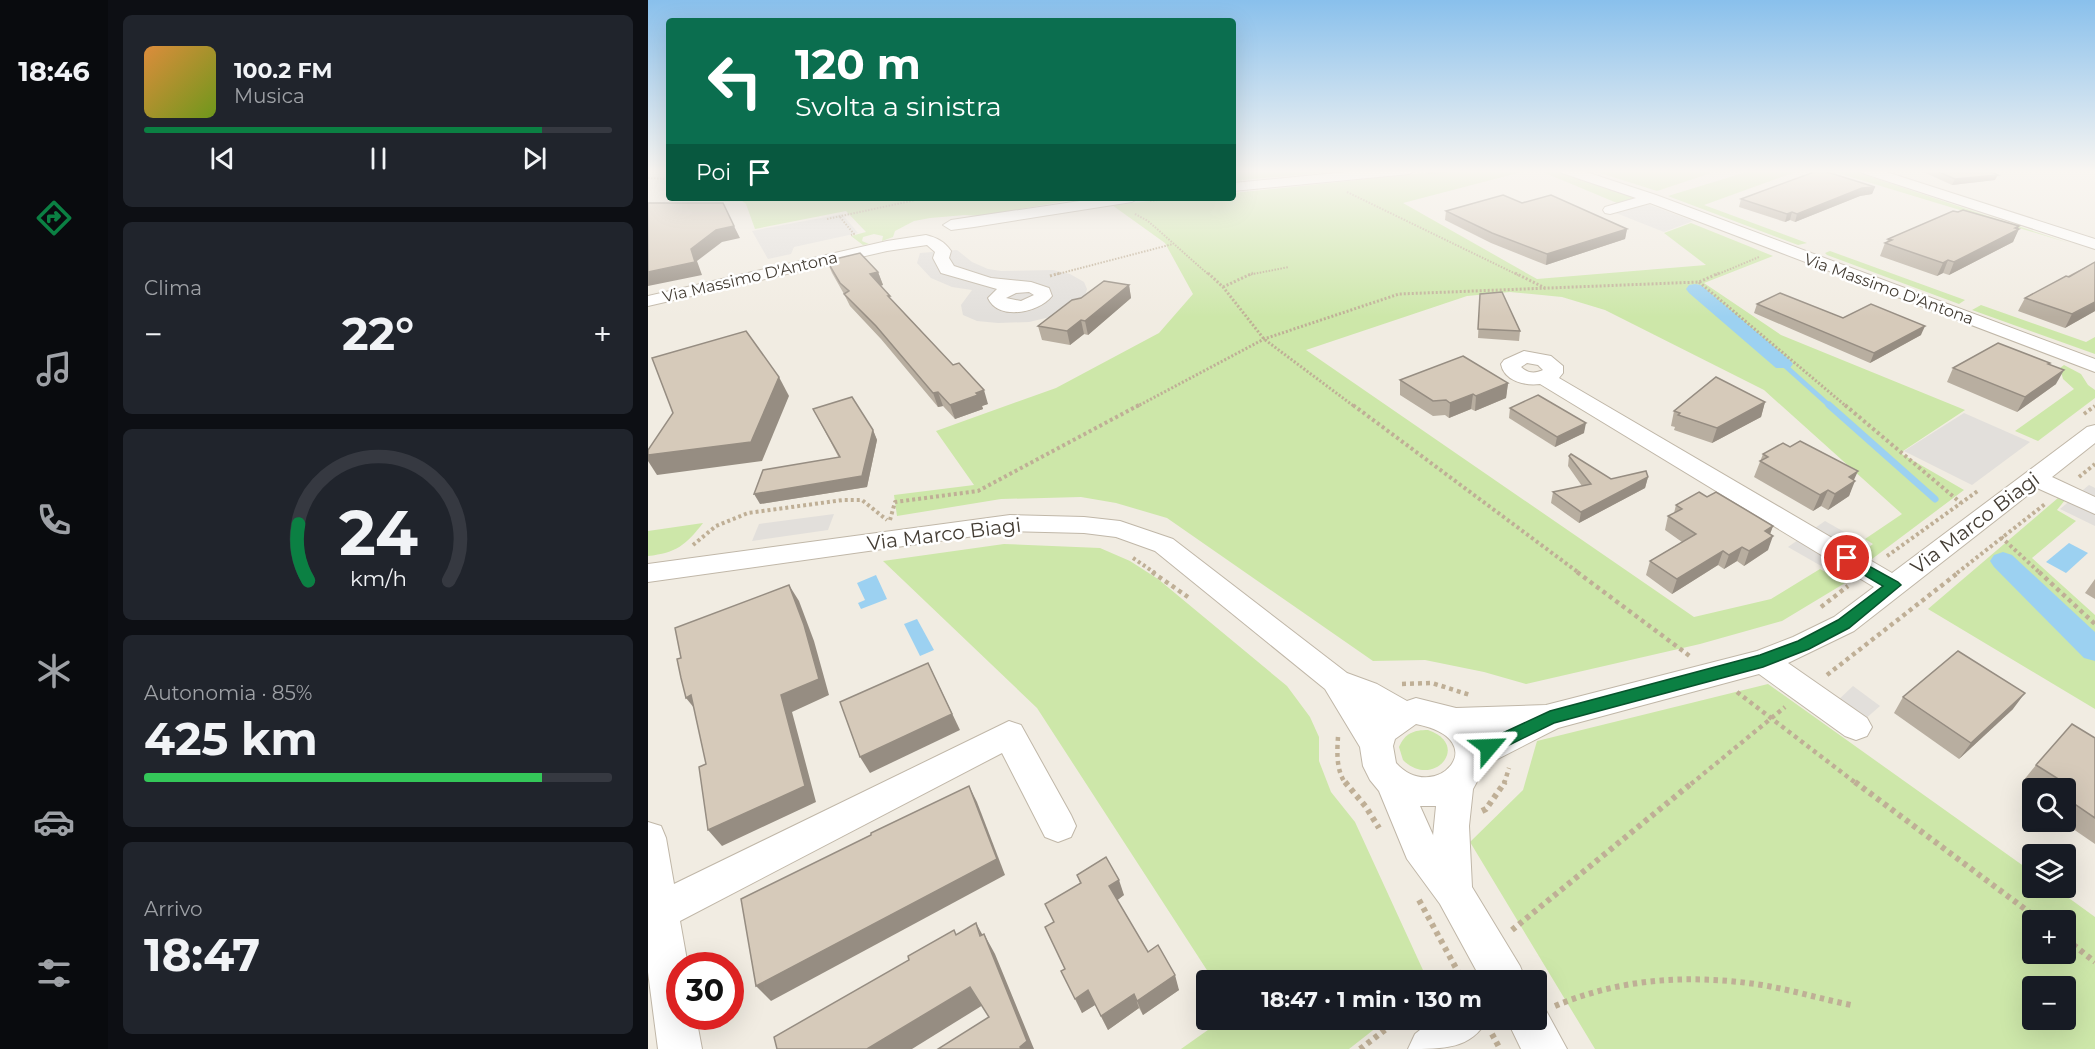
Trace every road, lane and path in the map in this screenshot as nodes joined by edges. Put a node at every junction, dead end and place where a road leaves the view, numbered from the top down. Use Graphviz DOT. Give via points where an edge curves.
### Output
graph roads {
  1 [pos="1004,219"];
  2 [pos="1145,219"];
  3 [pos="1403,219"];
  4 [pos="1706,219"];
  5 [pos="2018,219"];
  6 [pos="958,232"];
  7 [pos="932,241"];
  8 [pos="1174,243"];
  9 [pos="2095,244"];
  10 [pos="1761,256"];
  11 [pos="1289,267"];
  12 [pos="1045,277"];
  13 [pos="1699,282"];
  14 [pos="1024,287"];
  15 [pos="1223,287"];
  16 [pos="1546,288"];
  17 [pos="648,301"];
  18 [pos="1264,339"];
  19 [pos="2095,366"];
  20 [pos="1544,378"];
  21 [pos="2095,406"];
  22 [pos="2089,423"];
  23 [pos="2095,464"];
  24 [pos="2034,478"];
  25 [pos="1986,485"];
  26 [pos="2062,490"];
  27 [pos="2095,506"];
  28 [pos="1970,511"];
  29 [pos="901,521"];
  30 [pos="889,522"];
  31 [pos="2002,538"];
  32 [pos="689,549"];
  33 [pos="1130,556"];
  34 [pos="1867,570"];
  35 [pos="648,573"];
  36 [pos="1893,585"];
  37 [pos="1189,598"];
  38 [pos="1812,615"];
  39 [pos="2095,624"];
  40 [pos="1691,657"];
  41 [pos="1679,659"];
  42 [pos="1763,661"];
  43 [pos="1709,664"];
  44 [pos="1806,691"];
  45 [pos="1351,694"];
  46 [pos="1404,714"];
  47 [pos="1770,719"];
  48 [pos="1454,721"];
  49 [pos="1856,727"];
  50 [pos="1502,728"];
  51 [pos="1376,744"];
  52 [pos="1464,769"];
  53 [pos="1392,781"];
  54 [pos="1058,826"];
  55 [pos="1451,826"];
  56 [pos="1411,829"];
  57 [pos="648,838"];
  58 [pos="1453,891"];
  59 [pos="2026,910"];
  60 [pos="654,914"];
  61 [pos="2076,947"];
  62 [pos="2095,962"];
  63 [pos="1496,966"];
  64 [pos="1851,1005"];
  65 [pos="1547,1019"];
  66 [pos="1385,1030"];
  67 [pos="1454,1030"];
  68 [pos="681,1049"];
  69 [pos="1360,1049"];
  70 [pos="1430,1049"];
  1 -- 6 [label="street, Via Massimo D'Antona"];
  2 -- 8 [label="path"];
  3 -- 16 [label="path"];
  4 -- 19 [label="street, Via Massimo D'Antona"];
  5 -- 9 [label="street"];
  6 -- 7 [label="street"];
  6 -- 7 [label="street, Via Massimo D'Antona"];
  7 -- 14 [label="street" via="947,269 994,289"];
  7 -- 17 [label="street, Via Massimo D'Antona" via="887,246"];
  8 -- 12 [label="path"];
  8 -- 15 [label="path"];
  10 -- 13 [label="path"];
  11 -- 15 [label="path" via="1242,276"];
  13 -- 16 [label="path"];
  13 -- 28 [label="path"];
  15 -- 18 [label="path"];
  16 -- 18 [label="path" via="1399,294"];
  18 -- 30 [label="path" via="978,491 895,501"];
  18 -- 40 [label="path"];
  20 -- 34 [label="street"];
  21 -- 22 [label="path"];
  22 -- 24 [label="street, Via Marco Biagi"];
  23 -- 26 [label="path"];
  24 -- 26 [label="street"];
  24 -- 28 [label="street, Via Marco Biagi"];
  25 -- 28 [label="path"];
  26 -- 27 [label="street"];
  26 -- 31 [label="path"];
  28 -- 31 [label="path"];
  28 -- 34 [label="path"];
  28 -- 36 [label="street, Via Marco Biagi"];
  29 -- 30 [label="path"];
  30 -- 32 [label="path" via="862,500 843,500 748,513 716,526"];
  31 -- 39 [label="path"];
  31 -- 44 [label="path"];
  33 -- 37 [label="path"];
  34 -- 36 [label="street"];
  34 -- 38 [label="path"];
  35 -- 45 [label="street, Via Marco Biagi" via="1010,523 1120,529 1164,545"];
  36 -- 42 [label="street, Via Marco Biagi" via="1844,624"];
  40 -- 41 [label="path"];
  40 -- 43 [label="path"];
  40 -- 43 [label="path"];
  42 -- 43 [label="street, Via Marco Biagi"];
  42 -- 44 [label="street"];
  43 -- 47 [label="path"];
  43 -- 50 [label="street, Via Marco Biagi" via="1550,717"];
  44 -- 47 [label="path"];
  44 -- 49 [label="street"];
  45 -- 46 [label="street, Via Marco Biagi"];
  45 -- 50 [label="path" via="1387,684 1432,683 1465,692 1486,703"];
  45 -- 51 [label="street, Via Marco Biagi"];
  45 -- 56 [label="path" via="1339,729 1337,756 1343,780 1366,807 1401,830"];
  46 -- 48 [label="street" via="1430,712"];
  46 -- 51 [label="street" via="1391,721"];
  47 -- 59 [label="path"];
  47 -- 63 [label="path"];
  48 -- 50 [label="street, Via Marco Biagi"];
  48 -- 52 [label="street" via="1468,736"];
  50 -- 52 [label="street, Via Marco Biagi"];
  50 -- 55 [label="path" via="1510,762 1504,785 1486,809"];
  51 -- 53 [label="street" via="1376,757"];
  52 -- 53 [label="street" via="1445,789 1431,792 1404,788"];
  52 -- 55 [label="street"];
  53 -- 56 [label="street"];
  54 -- 60 [label="street" via="1009,734"];
  55 -- 58 [label="street"];
  56 -- 58 [label="street"];
  57 -- 60 [label="street"];
  58 -- 63 [label="street"];
  60 -- 68 [label="street"];
  61 -- 62 [label="path"];
  64 -- 65 [label="path" via="1744,982 1681,979 1621,985 1583,994 1552,1008"];
  66 -- 69 [label="path"];
  67 -- 70 [label="street"];
}
